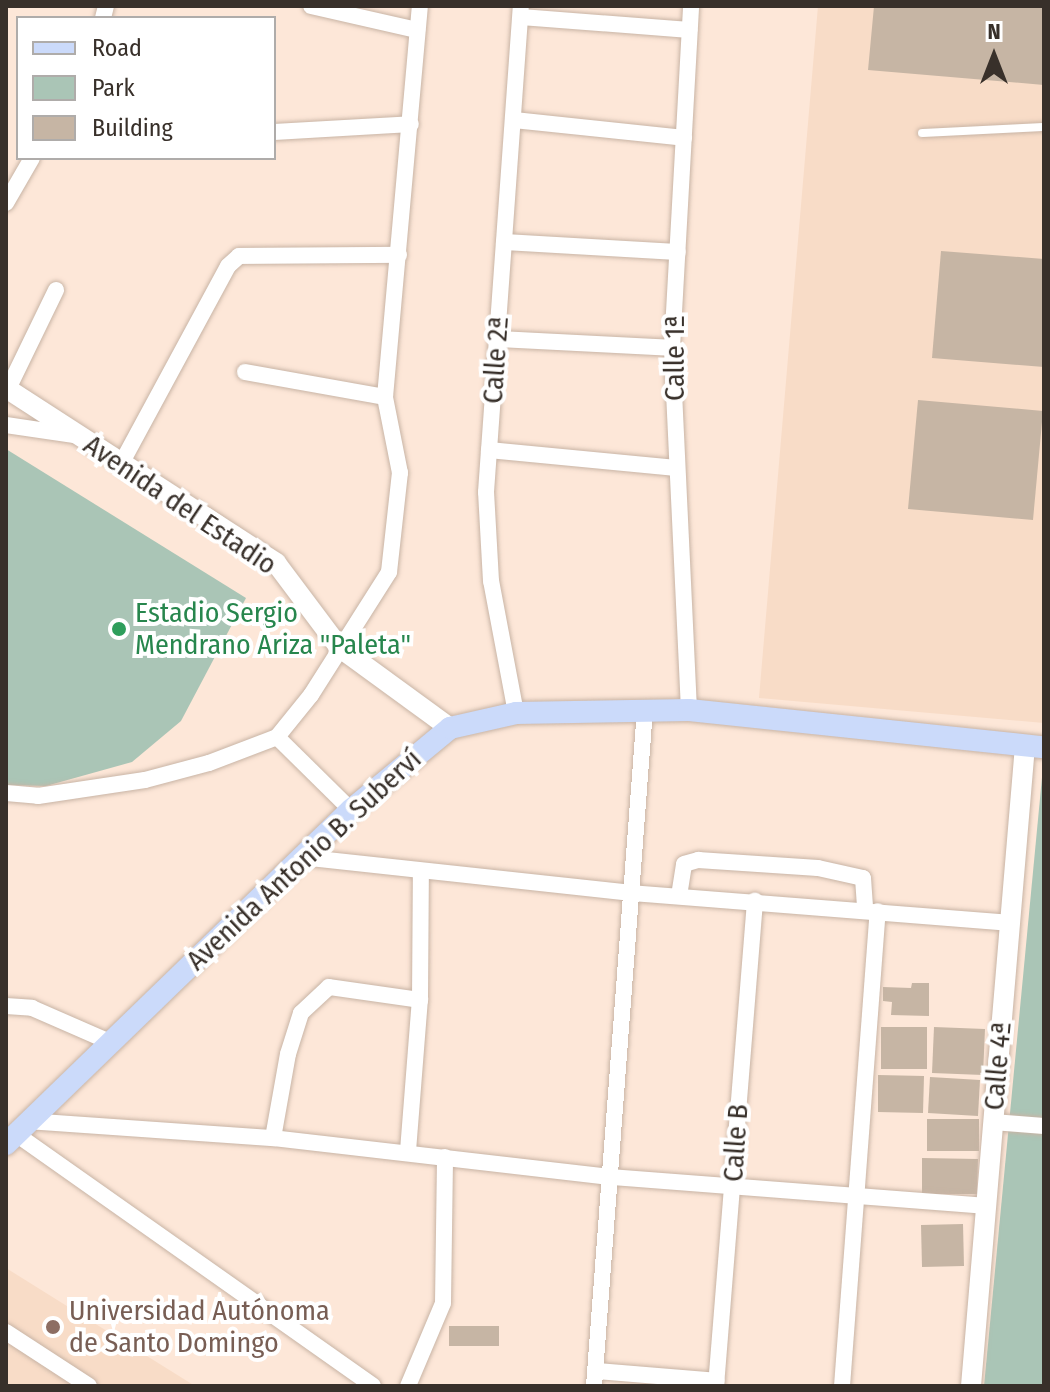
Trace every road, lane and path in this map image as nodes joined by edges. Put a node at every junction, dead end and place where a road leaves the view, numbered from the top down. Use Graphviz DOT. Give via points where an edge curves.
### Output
graph roads {
  1 [pos="311,6"];
  2 [pos="420,6"];
  3 [pos="691,6"];
  4 [pos="521,11"];
  5 [pos="417,30"];
  6 [pos="690,30"];
  7 [pos="514,120"];
  8 [pos="411,124"];
  9 [pos="1044,127"];
  10 [pos="276,132"];
  11 [pos="922,133"];
  12 [pos="684,138"];
  13 [pos="31,160"];
  14 [pos="6,203"];
  15 [pos="504,242"];
  16 [pos="678,252"];
  17 [pos="399,255"];
  18 [pos="56,290"];
  19 [pos="497,339"];
  20 [pos="672,348"];
  21 [pos="245,372"];
  22 [pos="7,388"];
  23 [pos="385,397"];
  24 [pos="6,425"];
  25 [pos="74,435"];
  26 [pos="489,450"];
  27 [pos="121,464"];
  28 [pos="676,468"];
  29 [pos="339,647"];
  30 [pos="645,709"];
  31 [pos="689,710"];
  32 [pos="516,713"];
  33 [pos="450,728"];
  34 [pos="277,737"];
  35 [pos="1034,746"];
  36 [pos="6,793"];
  37 [pos="351,810"];
  38 [pos="300,857"];
  39 [pos="421,871"];
  40 [pos="631,893"];
  41 [pos="679,896"];
  42 [pos="755,901"];
  43 [pos="872,910"];
  44 [pos="1010,923"];
  45 [pos="420,1000"];
  46 [pos="6,1006"];
  47 [pos="110,1042"];
  48 [pos="993,1122"];
  49 [pos="1044,1126"];
  50 [pos="17,1133"];
  51 [pos="273,1138"];
  52 [pos="408,1151"];
  53 [pos="445,1157"];
  54 [pos="611,1177"];
  55 [pos="733,1186"];
  56 [pos="860,1199"];
  57 [pos="986,1206"];
  58 [pos="6,1332"];
  59 [pos="595,1378"];
  60 [pos="717,1383"];
  61 [pos="89,1386"];
  62 [pos="373,1386"];
  63 [pos="408,1386"];
  64 [pos="842,1386"];
  65 [pos="971,1386"];
  1 -- 5 [label="street"];
  2 -- 5 [label="street"];
  3 -- 6 [label="street, Calle 1ª"];
  4 -- 6 [label="street"];
  4 -- 7 [label="street, Calle 2ª"];
  5 -- 8 [label="street"];
  6 -- 12 [label="street, Calle 1ª"];
  7 -- 12 [label="street"];
  7 -- 15 [label="street, Calle 2ª"];
  8 -- 10 [label="street"];
  8 -- 17 [label="street"];
  9 -- 11 [label="lane"];
  12 -- 16 [label="street, Calle 1ª"];
  13 -- 14 [label="street"];
  15 -- 16 [label="street"];
  15 -- 19 [label="street, Calle 2ª"];
  16 -- 20 [label="street, Calle 1ª"];
  17 -- 23 [label="street"];
  17 -- 27 [label="street" via="239,256 228,266"];
  18 -- 22 [label="street"];
  19 -- 20 [label="street"];
  19 -- 26 [label="street, Calle 2ª"];
  20 -- 28 [label="street, Calle 1ª"];
  21 -- 23 [label="street"];
  22 -- 25 [label="street, Avenida del Estadio"];
  23 -- 29 [label="street" via="400,473 389,572"];
  24 -- 25 [label="street"];
  25 -- 27 [label="street, Avenida del Estadio"];
  26 -- 28 [label="street"];
  26 -- 32 [label="street, Calle 2ª" via="491,581"];
  27 -- 29 [label="street, Avenida del Estadio" via="276,563"];
  28 -- 31 [label="street, Calle 1ª"];
  29 -- 33 [label="street, Avenida del Estadio"];
  29 -- 34 [label="street" via="311,695"];
  30 -- 31 [label="main road, Avenida Antonio B. Suberví"];
  30 -- 32 [label="main road, Avenida Antonio B. Suberví"];
  30 -- 40 [label="street"];
  31 -- 35 [label="main road, Avenida Antonio B. Suberví"];
  32 -- 33 [label="main road, Avenida Antonio B. Suberví"];
  33 -- 37 [label="main road, Avenida Antonio B. Suberví"];
  34 -- 36 [label="street" via="145,780 38,796"];
  34 -- 37 [label="street"];
  35 -- 44 [label="street, Calle 4ª"];
  37 -- 38 [label="main road, Avenida Antonio B. Suberví"];
  38 -- 39 [label="street"];
  38 -- 47 [label="main road, Avenida Antonio B. Suberví"];
  39 -- 40 [label="street"];
  39 -- 45 [label="street"];
  40 -- 41 [label="street"];
  40 -- 54 [label="street"];
  41 -- 42 [label="street"];
  41 -- 43 [label="street" via="684,864 698,860 818,868 863,878"];
  42 -- 43 [label="street"];
  42 -- 55 [label="street, Calle B"];
  43 -- 44 [label="street"];
  43 -- 56 [label="street"];
  44 -- 48 [label="street, Calle 4ª"];
  45 -- 51 [label="street" via="329,987 319,995 301,1013"];
  45 -- 52 [label="street"];
  46 -- 47 [label="street" via="32,1008"];
  47 -- 50 [label="main road, Avenida Antonio B. Suberví"];
  48 -- 49 [label="street"];
  48 -- 57 [label="street, Calle 4ª"];
  50 -- 51 [label="street"];
  50 -- 62 [label="street"];
  51 -- 52 [label="street"];
  52 -- 53 [label="street"];
  53 -- 54 [label="street"];
  53 -- 63 [label="street" via="443,1303"];
  54 -- 55 [label="street"];
  54 -- 59 [label="street"];
  55 -- 56 [label="street"];
  55 -- 60 [label="street, Calle B"];
  56 -- 57 [label="street"];
  56 -- 64 [label="street"];
  57 -- 65 [label="street, Calle 4ª"];
  58 -- 61 [label="street"];
  59 -- 60 [label="street"];
}
